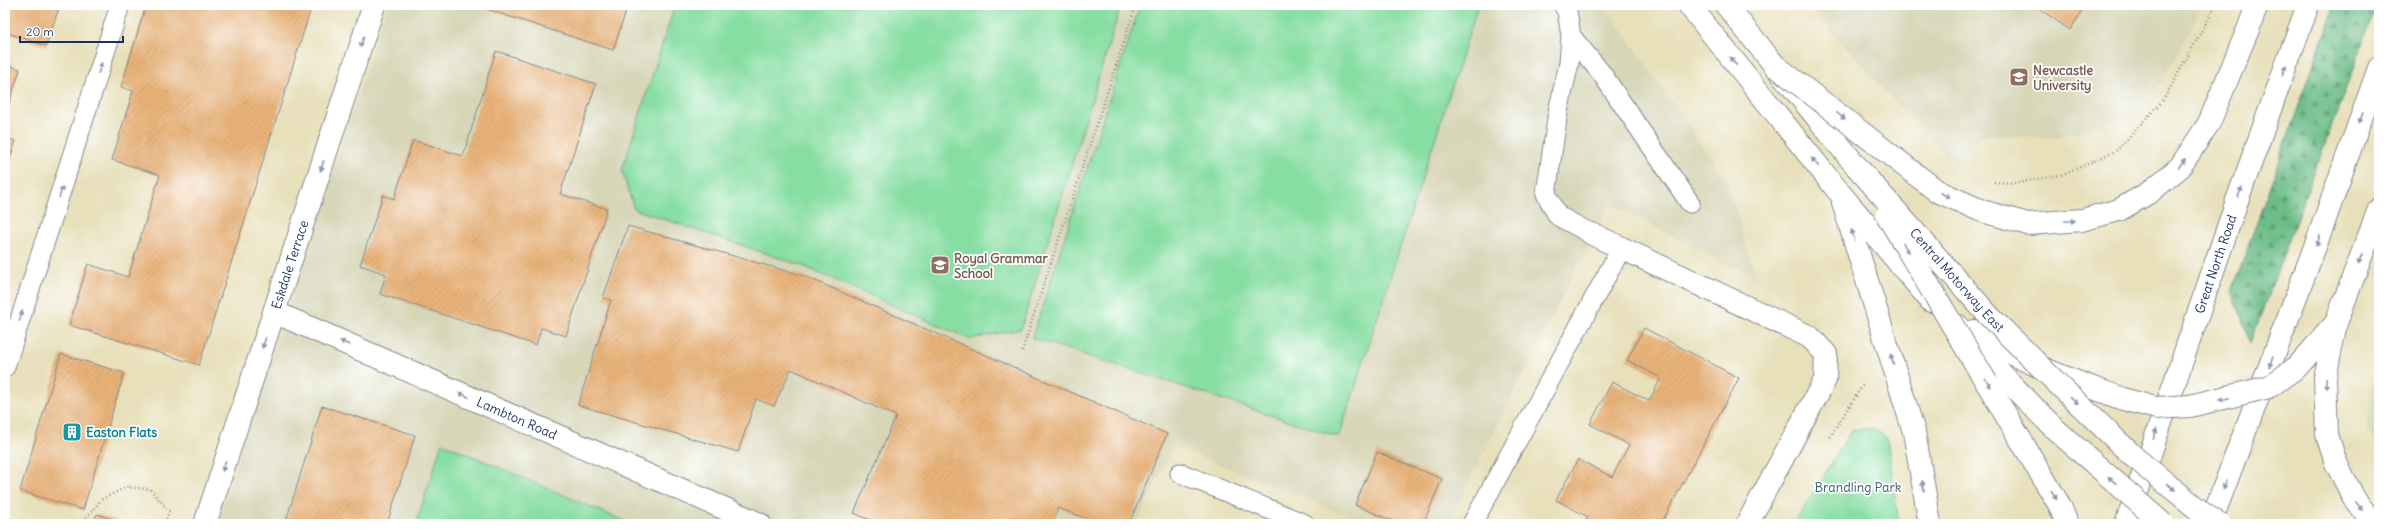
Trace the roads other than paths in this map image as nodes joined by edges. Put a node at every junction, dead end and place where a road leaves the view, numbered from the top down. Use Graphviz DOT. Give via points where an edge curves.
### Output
graph roads {
  1 [pos="120,5"];
  2 [pos="374,5"];
  3 [pos="1563,5"];
  4 [pos="1689,5"];
  5 [pos="1726,5"];
  6 [pos="2257,5"];
  7 [pos="2308,5"];
  8 [pos="1571,36"];
  9 [pos="1777,66"];
  10 [pos="2379,68"];
  11 [pos="1857,166"];
  12 [pos="1839,192"];
  13 [pos="1690,203"];
  14 [pos="2379,209"];
  15 [pos="1592,234"];
  16 [pos="1622,247"];
  17 [pos="1929,299"];
  18 [pos="274,312"];
  19 [pos="2336,324"];
  20 [pos="5,366"];
  21 [pos="1180,473"];
  22 [pos="205,524"];
  23 [pos="760,524"];
  24 [pos="1305,524"];
  25 [pos="1472,524"];
  26 [pos="1747,524"];
  27 [pos="1930,524"];
  28 [pos="2067,524"];
  29 [pos="2126,524"];
  30 [pos="2163,524"];
  31 [pos="2210,524"];
  32 [pos="2220,524"];
  33 [pos="2373,524"];
  20 -- 1 [label="lane, one-way"];
  2 -- 18 [label="main road, Eskdale Terrace, one-way"];
  3 -- 8 [label="lane" via="1567,11"];
  12 -- 4 [label="main road, one-way"];
  5 -- 9 [label="main road, Central Motorway East"];
  9 -- 6 [label="main road, one-way, bridge" via="1937,191 1982,211 2028,224 2082,220 2119,210 2150,192 2180,167 2209,123"];
  29 -- 7 [label="main road, Great North Road, one-way" via="2236,202"];
  8 -- 13 [label="lane" via="1602,74"];
  8 -- 15 [label="lane" via="1569,62 1558,112 1546,194 1558,216"];
  9 -- 11 [label="main road, Central Motorway East, bridge"];
  10 -- 31 [label="main road, one-way" via="2316,244"];
  11 -- 28 [label="main road, one-way, bridge" via="1998,399 2060,506"];
  11 -- 32 [label="main road, Central Motorway East, one-way, bridge" via="1990,317 2134,457 2205,515"];
  12 -- 17 [label="main road"];
  27 -- 12 [label="main road, one-way" via="1914,432"];
  14 -- 19 [label="main road, one-way"];
  15 -- 16 [label="main road"];
  16 -- 25 [label="lane"];
  16 -- 26 [label="main road" via="1810,337 1826,354 1825,380"];
  19 -- 17 [label="main road, one-way, bridge" via="2297,367 2269,387 2190,406 2156,408 2045,370 1995,345"];
  30 -- 17 [label="main road, one-way, bridge" via="2055,429 2007,380 1971,338"];
  18 -- 22 [label="main road, Eskdale Terrace, one-way"];
  23 -- 18 [label="main road, Lambton Road, one-way"];
  19 -- 33 [label="main road, one-way" via="2325,378 2327,435 2336,463 2354,498"];
  21 -- 24 [label="lane"];
}
